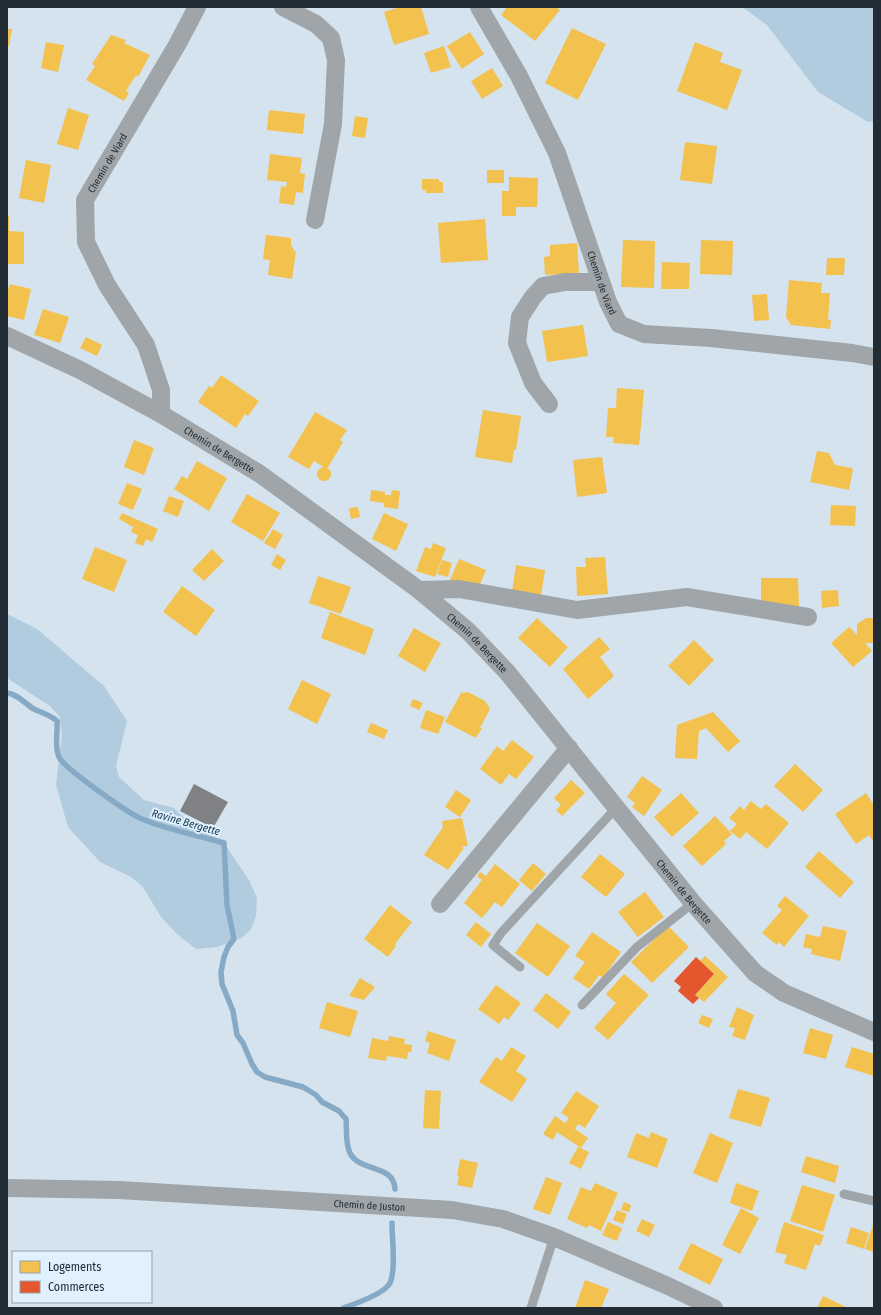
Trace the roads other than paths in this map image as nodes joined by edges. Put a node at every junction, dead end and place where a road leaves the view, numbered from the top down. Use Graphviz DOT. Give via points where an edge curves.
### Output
graph roads {
  1 [pos="197,7"];
  2 [pos="283,7"];
  3 [pos="479,7"];
  4 [pos="315,220"];
  5 [pos="601,282"];
  6 [pos="7,336"];
  7 [pos="874,357"];
  8 [pos="549,404"];
  9 [pos="161,414"];
  10 [pos="418,590"];
  11 [pos="808,617"];
  12 [pos="569,748"];
  13 [pos="616,808"];
  14 [pos="694,903"];
  15 [pos="440,904"];
  16 [pos="520,967"];
  17 [pos="582,1005"];
  18 [pos="874,1032"];
  19 [pos="7,1188"];
  20 [pos="844,1194"];
  21 [pos="874,1201"];
  22 [pos="554,1237"];
  23 [pos="531,1308"];
  24 [pos="714,1308"];
  1 -- 9 [label="street, Chemin de Viard" via="85,200 86,242 107,285 146,345 161,390"];
  2 -- 4 [label="street" via="316,24 331,38 336,60 333,124"];
  3 -- 5 [label="street, Chemin de Viard" via="519,76 557,153"];
  5 -- 7 [label="street, Chemin de Viard" via="620,324 644,334 821,349"];
  5 -- 8 [label="street" via="565,282 543,286 532,297 520,317 517,343 532,383"];
  6 -- 9 [label="street, Chemin de Bergette" via="80,370"];
  9 -- 10 [label="street, Chemin de Bergette" via="260,474"];
  10 -- 11 [label="street" via="459,589 577,610 687,597"];
  10 -- 12 [label="street, Chemin de Bergette" via="468,630 507,672"];
  12 -- 13 [label="street, Chemin de Bergette"];
  12 -- 15 [label="street"];
  13 -- 14 [label="street, Chemin de Bergette"];
  13 -- 16 [label="lane" via="492,945"];
  14 -- 17 [label="lane" via="637,947"];
  14 -- 18 [label="street, Chemin de Bergette" via="755,973 784,993"];
  19 -- 22 [label="street, Chemin de Juston" via="119,1190 452,1210 503,1219"];
  20 -- 21 [label="lane"];
  22 -- 23 [label="lane"];
  22 -- 24 [label="street, Chemin de Juston"];
}
